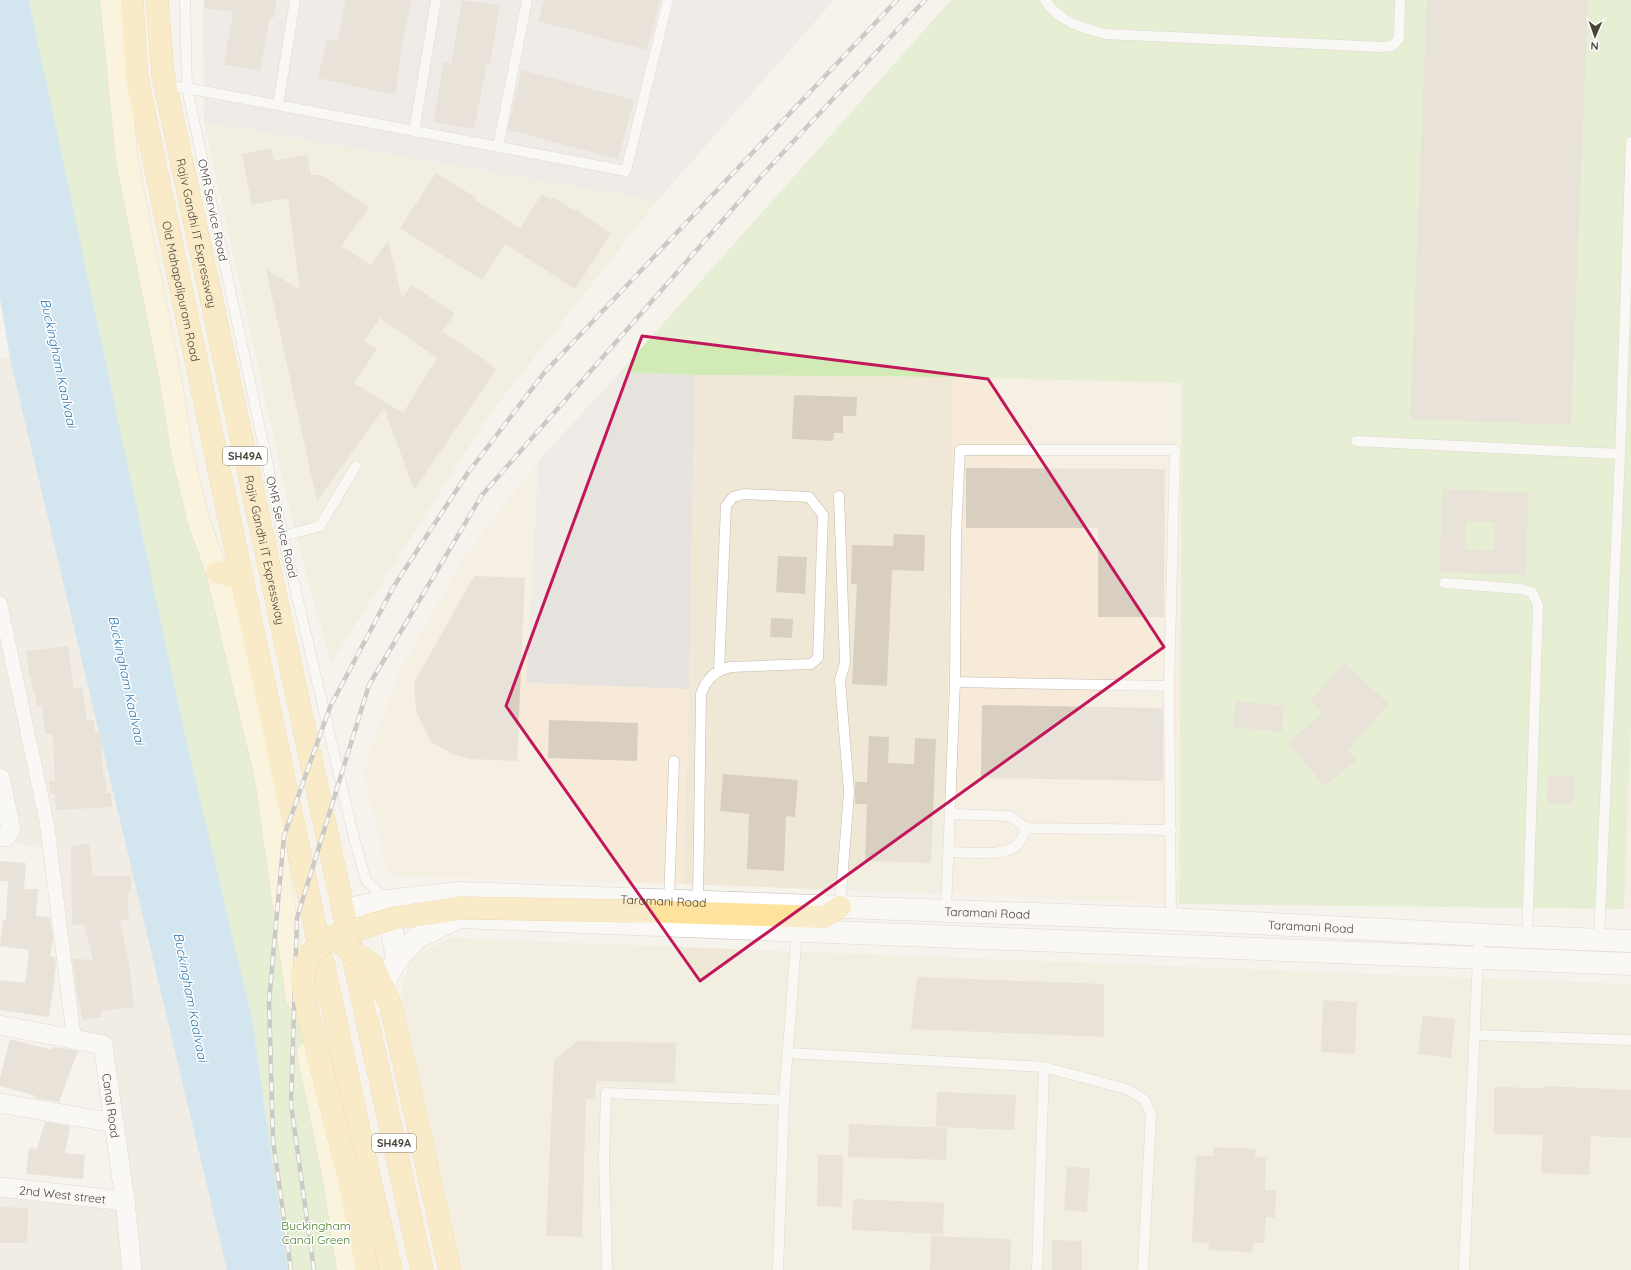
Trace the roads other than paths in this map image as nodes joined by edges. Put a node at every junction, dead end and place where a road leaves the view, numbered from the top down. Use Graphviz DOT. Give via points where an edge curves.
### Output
graph roads {
  1 [pos="111,0"];
  2 [pos="132,0"];
  3 [pos="157,0"];
  4 [pos="185,0"];
  5 [pos="295,0"];
  6 [pos="436,0"];
  7 [pos="526,0"];
  8 [pos="668,0"];
  9 [pos="1045,0"];
  10 [pos="1400,0"];
  11 [pos="165,86"];
  12 [pos="187,88"];
  13 [pos="278,105"];
  14 [pos="414,132"];
  15 [pos="1631,142"];
  16 [pos="498,147"];
  17 [pos="1356,441"];
  18 [pos="1620,454"];
  19 [pos="356,466"];
  20 [pos="248,474"];
  21 [pos="222,480"];
  22 [pos="839,496"];
  23 [pos="260,529"];
  24 [pos="233,534"];
  25 [pos="284,536"];
  26 [pos="217,572"];
  27 [pos="243,580"];
  28 [pos="1444,584"];
  29 [pos="0,603"];
  30 [pos="719,670"];
  31 [pos="955,682"];
  32 [pos="1169,686"];
  33 [pos="674,761"];
  34 [pos="0,778"];
  35 [pos="950,814"];
  36 [pos="1026,828"];
  37 [pos="1171,830"];
  38 [pos="0,836"];
  39 [pos="948,852"];
  40 [pos="387,901"];
  41 [pos="669,901"];
  42 [pos="698,902"];
  43 [pos="840,907"];
  44 [pos="344,910"];
  45 [pos="946,911"];
  46 [pos="1171,919"];
  47 [pos="797,931"];
  48 [pos="1479,935"];
  49 [pos="332,937"];
  50 [pos="1527,937"];
  51 [pos="1599,939"];
  52 [pos="1631,940"];
  53 [pos="1478,958"];
  54 [pos="397,959"];
  55 [pos="1631,964"];
  56 [pos="366,1015"];
  57 [pos="0,1024"];
  58 [pos="1475,1035"];
  59 [pos="74,1039"];
  60 [pos="1631,1040"];
  61 [pos="787,1053"];
  62 [pos="1044,1067"];
  63 [pos="784,1100"];
  64 [pos="0,1103"];
  65 [pos="114,1123"];
  66 [pos="0,1187"];
  67 [pos="125,1201"];
  68 [pos="132,1270"];
  69 [pos="348,1270"];
  70 [pos="367,1270"];
  71 [pos="391,1270"];
  72 [pos="422,1270"];
  73 [pos="450,1270"];
  74 [pos="607,1270"];
  75 [pos="778,1270"];
  76 [pos="1037,1270"];
  77 [pos="1143,1270"];
  78 [pos="1464,1270"];
  1 -- 26 [label="main road" via="127,161 171,382 182,452 198,519"];
  2 -- 21 [label="main road, Old Mahapalipuram Road / SH49A" via="137,79"];
  3 -- 11 [label="main road, Rajiv Gandhi IT Expressway / SH49A"];
  4 -- 12 [label="lane, OMR Service Road"];
  5 -- 13 [label="lane"];
  6 -- 14 [label="lane"];
  7 -- 16 [label="lane"];
  8 -- 16 [label="lane" via="626,171"];
  9 -- 10 [label="lane" via="1066,21 1084,29 1106,34 1381,47 1392,46 1399,39"];
  11 -- 12 [label="lane"];
  11 -- 20 [label="main road, Rajiv Gandhi IT Expressway / SH49A"];
  12 -- 13 [label="lane"];
  12 -- 25 [label="lane, OMR Service Road"];
  13 -- 14 [label="lane"];
  14 -- 16 [label="lane"];
  15 -- 18 [label="lane"];
  17 -- 18 [label="lane"];
  18 -- 51 [label="lane"];
  19 -- 25 [label="lane" via="320,526"];
  20 -- 21 [label="main road"];
  20 -- 23 [label="main road, Rajiv Gandhi IT Expressway / SH49A"];
  21 -- 24 [label="main road, Old Mahapalipuram Road / SH49A"];
  22 -- 43 [label="lane" via="845,663 840,680 849,792"];
  23 -- 24 [label="main road"];
  23 -- 44 [label="main road, Rajiv Gandhi IT Expressway / SH49A"];
  24 -- 27 [label="main road, Old Mahapalipuram Road / SH49A"];
  25 -- 40 [label="lane, OMR Service Road" via="354,838 366,880"];
  26 -- 27 [label="main road"];
  26 -- 69 [label="main road" via="266,779 294,983 334,1180"];
  27 -- 71 [label="main road, Old Mahapalipuram Road"];
  28 -- 50 [label="lane" via="1521,589 1532,592 1538,605"];
  29 -- 59 [label="street" via="47,824"];
  30 -- 30 [label="lane" via="731,667 811,664 818,658 823,515 809,498 744,494 733,497 726,506"];
  30 -- 42 [label="lane" via="704,683 701,694"];
  31 -- 32 [label="lane"];
  31 -- 32 [label="lane" via="956,534 960,450 1174,450"];
  31 -- 35 [label="lane"];
  32 -- 37 [label="lane"];
  33 -- 41 [label="lane"];
  34 -- 38 [label="street" via="11,829 6,837"];
  35 -- 36 [label="lane" via="1010,816"];
  35 -- 39 [label="lane"];
  36 -- 37 [label="lane"];
  36 -- 39 [label="lane" via="1019,843 1012,849 999,852"];
  37 -- 46 [label="lane"];
  39 -- 45 [label="lane"];
  40 -- 41 [label="street, Taramani Road" via="460,893"];
  40 -- 44 [label="street, Taramani Road"];
  40 -- 54 [label="street"];
  41 -- 42 [label="street, Taramani Road"];
  42 -- 43 [label="street, Taramani Road"];
  43 -- 45 [label="street, Taramani Road"];
  43 -- 49 [label="main road, bridge" via="824,917 461,908 394,918"];
  44 -- 56 [label="main road, Rajiv Gandhi IT Expressway"];
  45 -- 46 [label="street, Taramani Road"];
  46 -- 48 [label="street, Taramani Road"];
  47 -- 53 [label="street, Taramani Road"];
  47 -- 54 [label="street, Taramani Road" via="459,917 417,938"];
  47 -- 61 [label="lane"];
  48 -- 50 [label="street, Taramani Road"];
  48 -- 53 [label="lane"];
  49 -- 70 [label="main road, bridge" via="310,953 303,970 303,984 346,1165"];
  49 -- 73 [label="main road, bridge" via="372,965 391,1006"];
  50 -- 51 [label="street, Taramani Road"];
  51 -- 52 [label="street, Taramani Road"];
  53 -- 55 [label="street, Taramani Road"];
  53 -- 58 [label="lane"];
  54 -- 56 [label="street"];
  56 -- 72 [label="main road, SH49A"];
  57 -- 59 [label="street, Canal Road"];
  58 -- 60 [label="lane"];
  58 -- 78 [label="lane"];
  59 -- 65 [label="street, Canal Road" via="103,1045"];
  61 -- 62 [label="lane"];
  61 -- 63 [label="lane"];
  62 -- 76 [label="lane"];
  62 -- 77 [label="lane" via="1126,1089 1144,1099 1151,1113"];
  63 -- 74 [label="lane" via="606,1093 604,1158"];
  63 -- 75 [label="lane"];
  64 -- 65 [label="street"];
  65 -- 67 [label="street, Canal Road"];
  66 -- 67 [label="street, 2nd West street"];
  67 -- 68 [label="street, Canal Road"];
}
